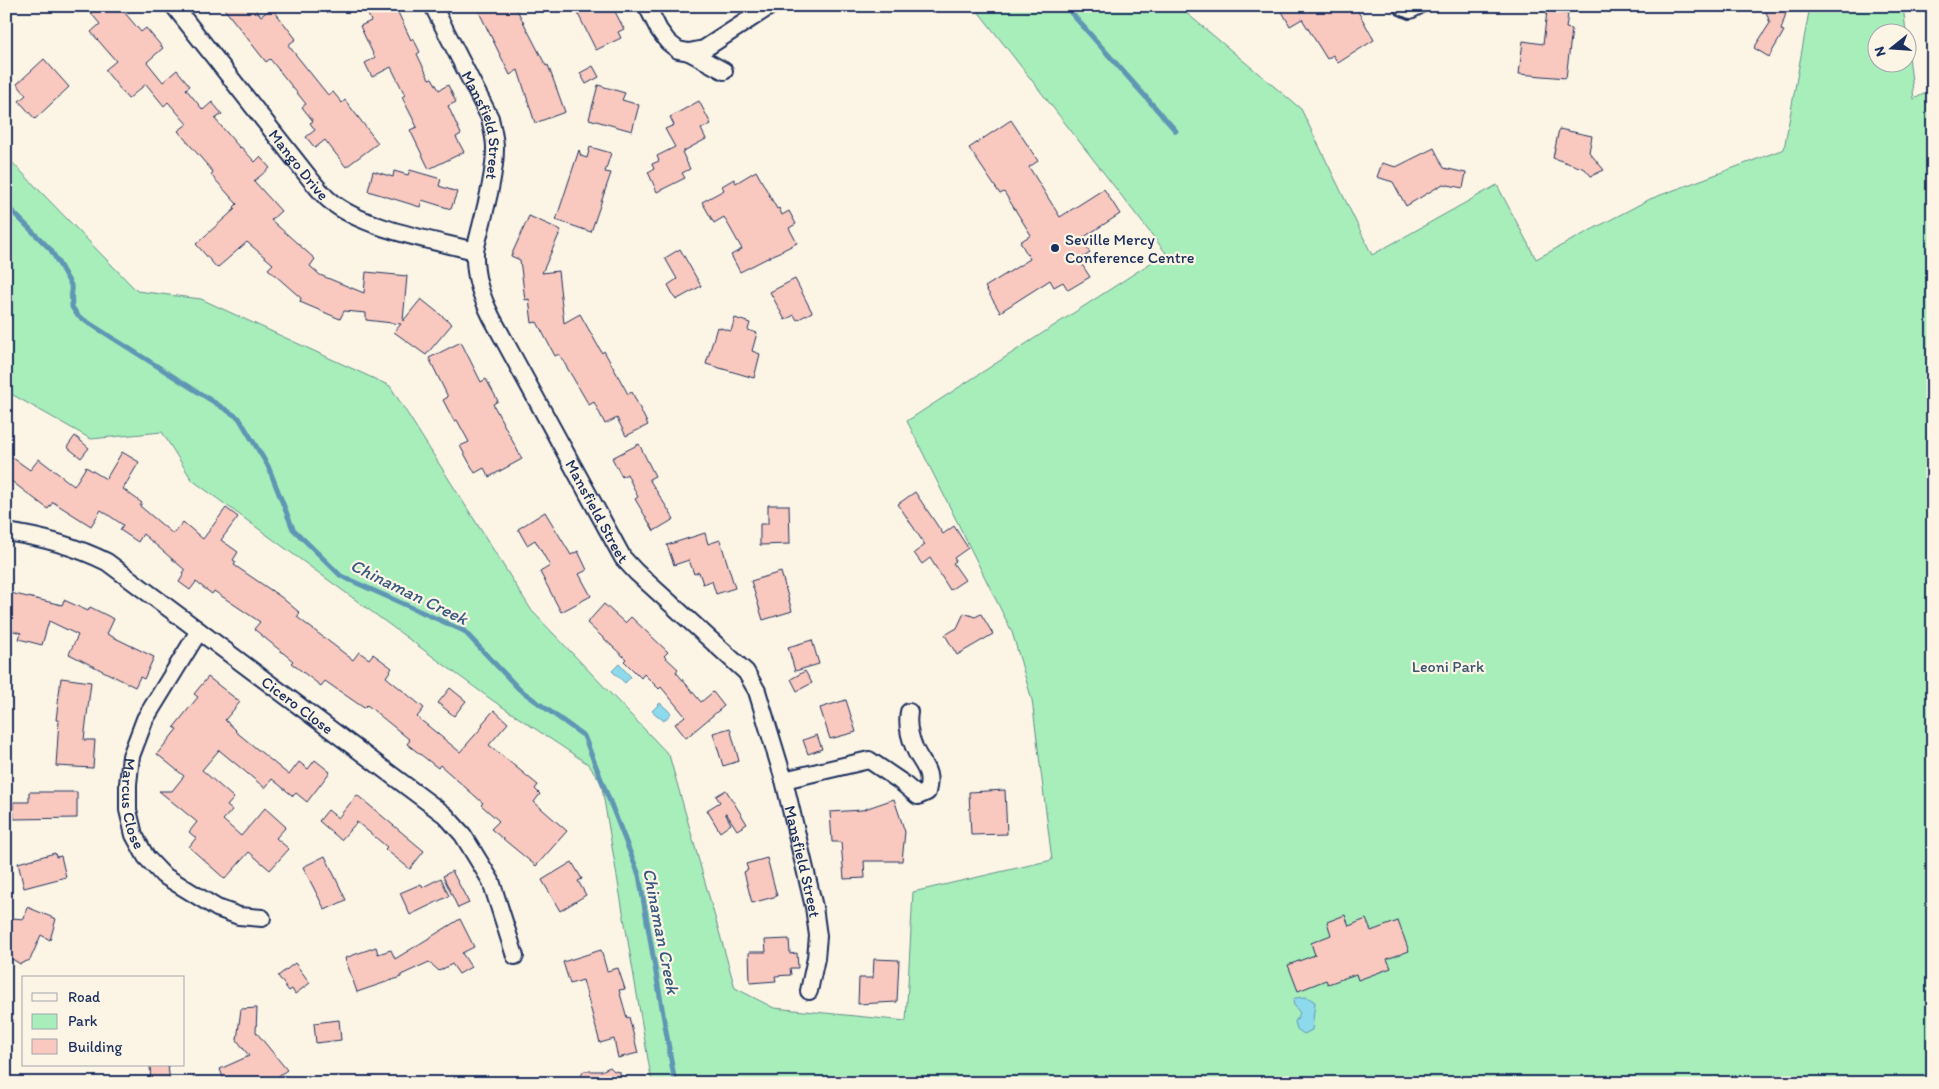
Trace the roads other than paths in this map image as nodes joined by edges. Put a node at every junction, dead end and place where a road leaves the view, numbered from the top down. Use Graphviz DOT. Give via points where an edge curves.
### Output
graph roads {
  1 [pos="174,6"];
  2 [pos="432,6"];
  3 [pos="647,6"];
  4 [pos="770,6"];
  5 [pos="1401,6"];
  6 [pos="1418,6"];
  7 [pos="689,52"];
  8 [pos="724,71"];
  9 [pos="475,251"];
  10 [pos="6,532"];
  11 [pos="199,631"];
  12 [pos="909,712"];
  13 [pos="784,780"];
  14 [pos="262,918"];
  15 [pos="515,956"];
  16 [pos="810,991"];
  1 -- 9 [label="street, Mango Drive" via="329,200 370,222"];
  2 -- 9 [label="street, Mansfield Street" via="490,118 493,133 494,167"];
  3 -- 7 [label="street" via="668,42 678,50"];
  4 -- 7 [label="street" via="704,50"];
  5 -- 6 [label="street" via="1410,10"];
  7 -- 8 [label="street"];
  9 -- 13 [label="street, Mansfield Street" via="477,284 492,318 611,540 636,572 746,672 757,690"];
  10 -- 11 [label="street, Cicero Close" via="46,539 107,562"];
  11 -- 14 [label="street, Marcus Close" via="145,720 130,756 128,810 134,835 146,857 163,874 217,908 239,916"];
  11 -- 15 [label="street, Cicero Close" via="445,815 463,834 491,881"];
  12 -- 13 [label="street" via="907,725 914,749 926,766 927,792 918,796 869,760"];
  13 -- 16 [label="street, Mansfield Street" via="818,936"];
}
